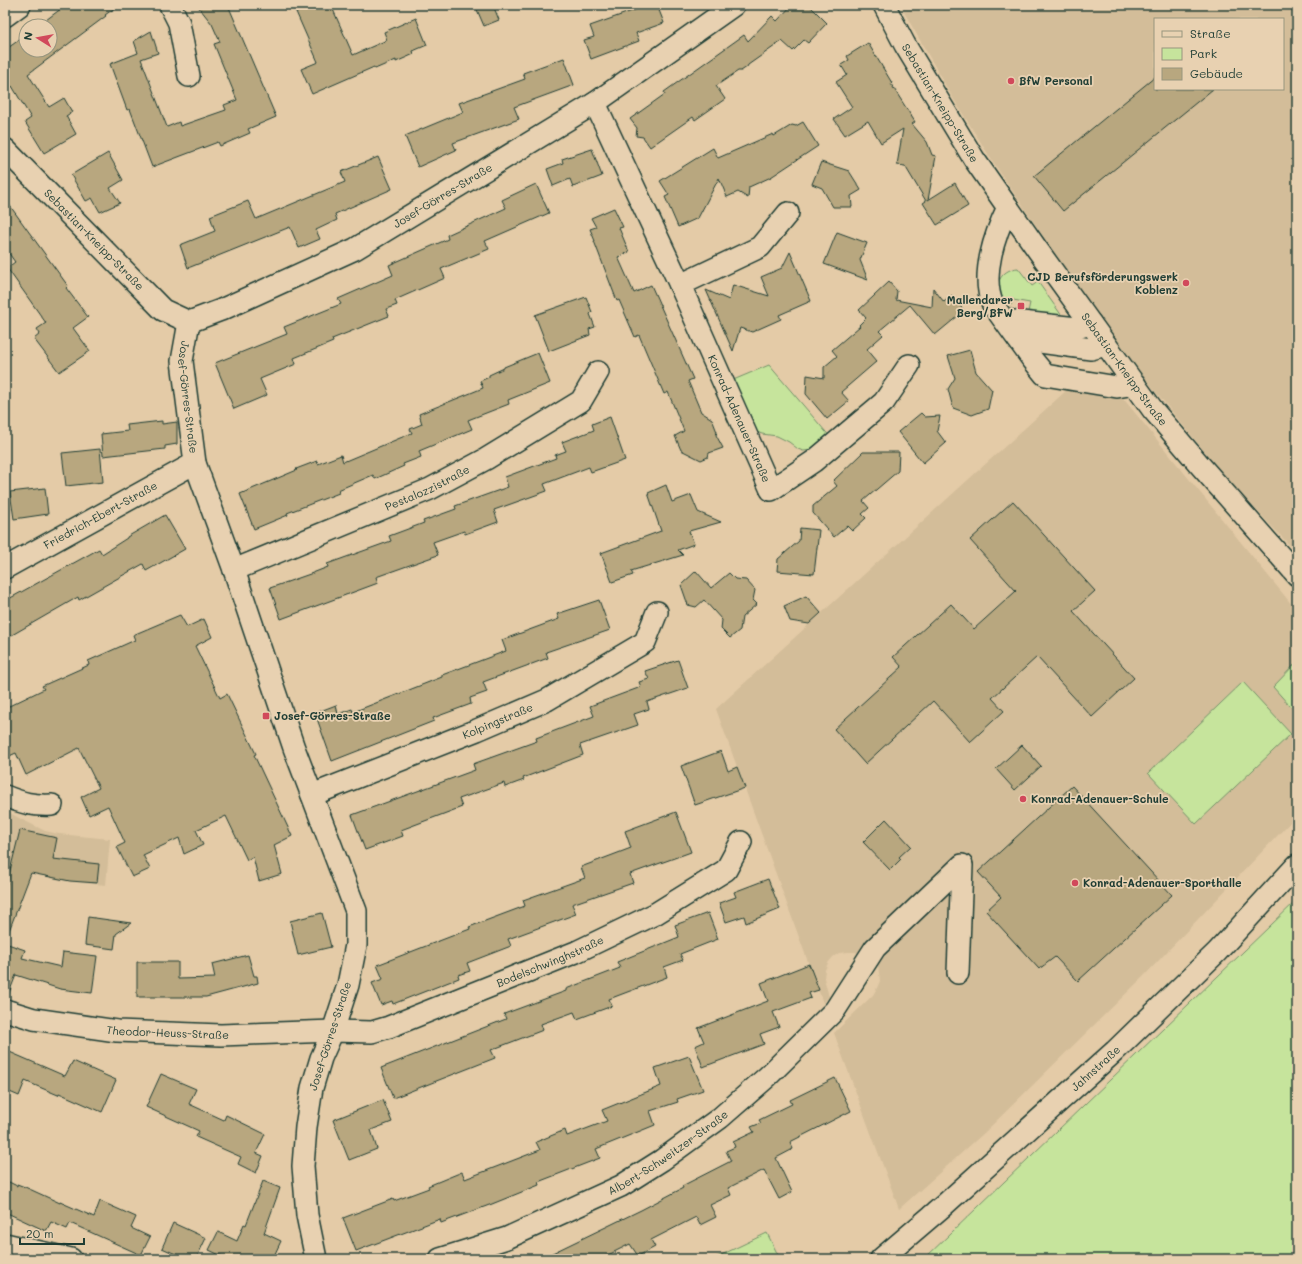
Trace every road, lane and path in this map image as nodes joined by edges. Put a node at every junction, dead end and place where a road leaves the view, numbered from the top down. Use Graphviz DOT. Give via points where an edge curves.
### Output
graph roads {
  1 [pos="20,5"];
  2 [pos="170,5"];
  3 [pos="734,5"];
  4 [pos="884,5"];
  5 [pos="5,16"];
  6 [pos="189,76"];
  7 [pos="595,103"];
  8 [pos="5,149"];
  9 [pos="1008,207"];
  10 [pos="788,213"];
  11 [pos="680,285"];
  12 [pos="1004,320"];
  13 [pos="189,322"];
  14 [pos="1091,324"];
  15 [pos="1018,339"];
  16 [pos="1106,345"];
  17 [pos="1032,359"];
  18 [pos="909,365"];
  19 [pos="1122,367"];
  20 [pos="598,372"];
  21 [pos="1135,384"];
  22 [pos="195,463"];
  23 [pos="5,568"];
  24 [pos="234,570"];
  25 [pos="1297,575"];
  26 [pos="657,612"];
  27 [pos="312,795"];
  28 [pos="5,796"];
  29 [pos="52,805"];
  30 [pos="741,842"];
  31 [pos="1297,865"];
  32 [pos="958,973"];
  33 [pos="5,1010"];
  34 [pos="333,1031"];
  35 [pos="5,1244"];
  36 [pos="71,1259"];
  37 [pos="316,1259"];
  38 [pos="440,1259"];
  39 [pos="881,1259"];
  1 -- 5 [label="street"];
  2 -- 6 [label="street" via="179,23"];
  3 -- 7 [label="street, Josef-Görres-Straße"];
  4 -- 9 [label="street, Sebastian-Kneipp-Straße" via="905,45 974,158"];
  7 -- 11 [label="street, Konrad-Adenauer-Straße"];
  7 -- 13 [label="street, Josef-Görres-Straße" via="355,249"];
  8 -- 13 [label="street, Sebastian-Kneipp-Straße" via="163,310"];
  9 -- 12 [label="street" via="991,253 989,273 989,295"];
  9 -- 14 [label="street, Sebastian-Kneipp-Straße"];
  10 -- 11 [label="street" via="760,247"];
  11 -- 18 [label="street, Konrad-Adenauer-Straße" via="770,490 814,461 884,402"];
  12 -- 14 [label="street" via="1076,328"];
  12 -- 15 [label="street"];
  13 -- 22 [label="street, Josef-Görres-Straße" via="182,361"];
  14 -- 16 [label="street, Sebastian-Kneipp-Straße"];
  15 -- 16 [label="street" via="1091,349"];
  15 -- 17 [label="street"];
  16 -- 19 [label="street, Sebastian-Kneipp-Straße"];
  17 -- 19 [label="street" via="1106,370"];
  17 -- 21 [label="street" via="1045,375 1117,387"];
  19 -- 21 [label="street, Sebastian-Kneipp-Straße"];
  20 -- 24 [label="street, Pestalozzistraße" via="582,401 486,459 430,489"];
  21 -- 25 [label="street, Sebastian-Kneipp-Straße" via="1194,458"];
  22 -- 23 [label="street, Friedrich-Ebert-Straße"];
  22 -- 24 [label="street, Josef-Görres-Straße"];
  24 -- 27 [label="street, Josef-Görres-Straße"];
  26 -- 27 [label="street, Kolpingstraße" via="645,642 547,700"];
  27 -- 34 [label="street, Josef-Görres-Straße" via="356,911 356,945 348,985"];
  28 -- 29 [label="street" via="35,806"];
  30 -- 34 [label="street, Bodelschwinghstraße" via="726,870 654,914 576,952 389,1028 372,1032"];
  31 -- 39 [label="street, Jahnstraße" via="1216,952 1115,1051"];
  32 -- 38 [label="street, Albert-Schweitzer-Straße" via="962,864 875,948 835,1010 767,1077 720,1118 621,1186 507,1238"];
  33 -- 34 [label="street, Theodor-Heuss-Straße" via="34,1019 117,1031 221,1035"];
  34 -- 37 [label="street, Josef-Görres-Straße" via="312,1088 303,1166 306,1208"];
  35 -- 36 [label="street"];
}
